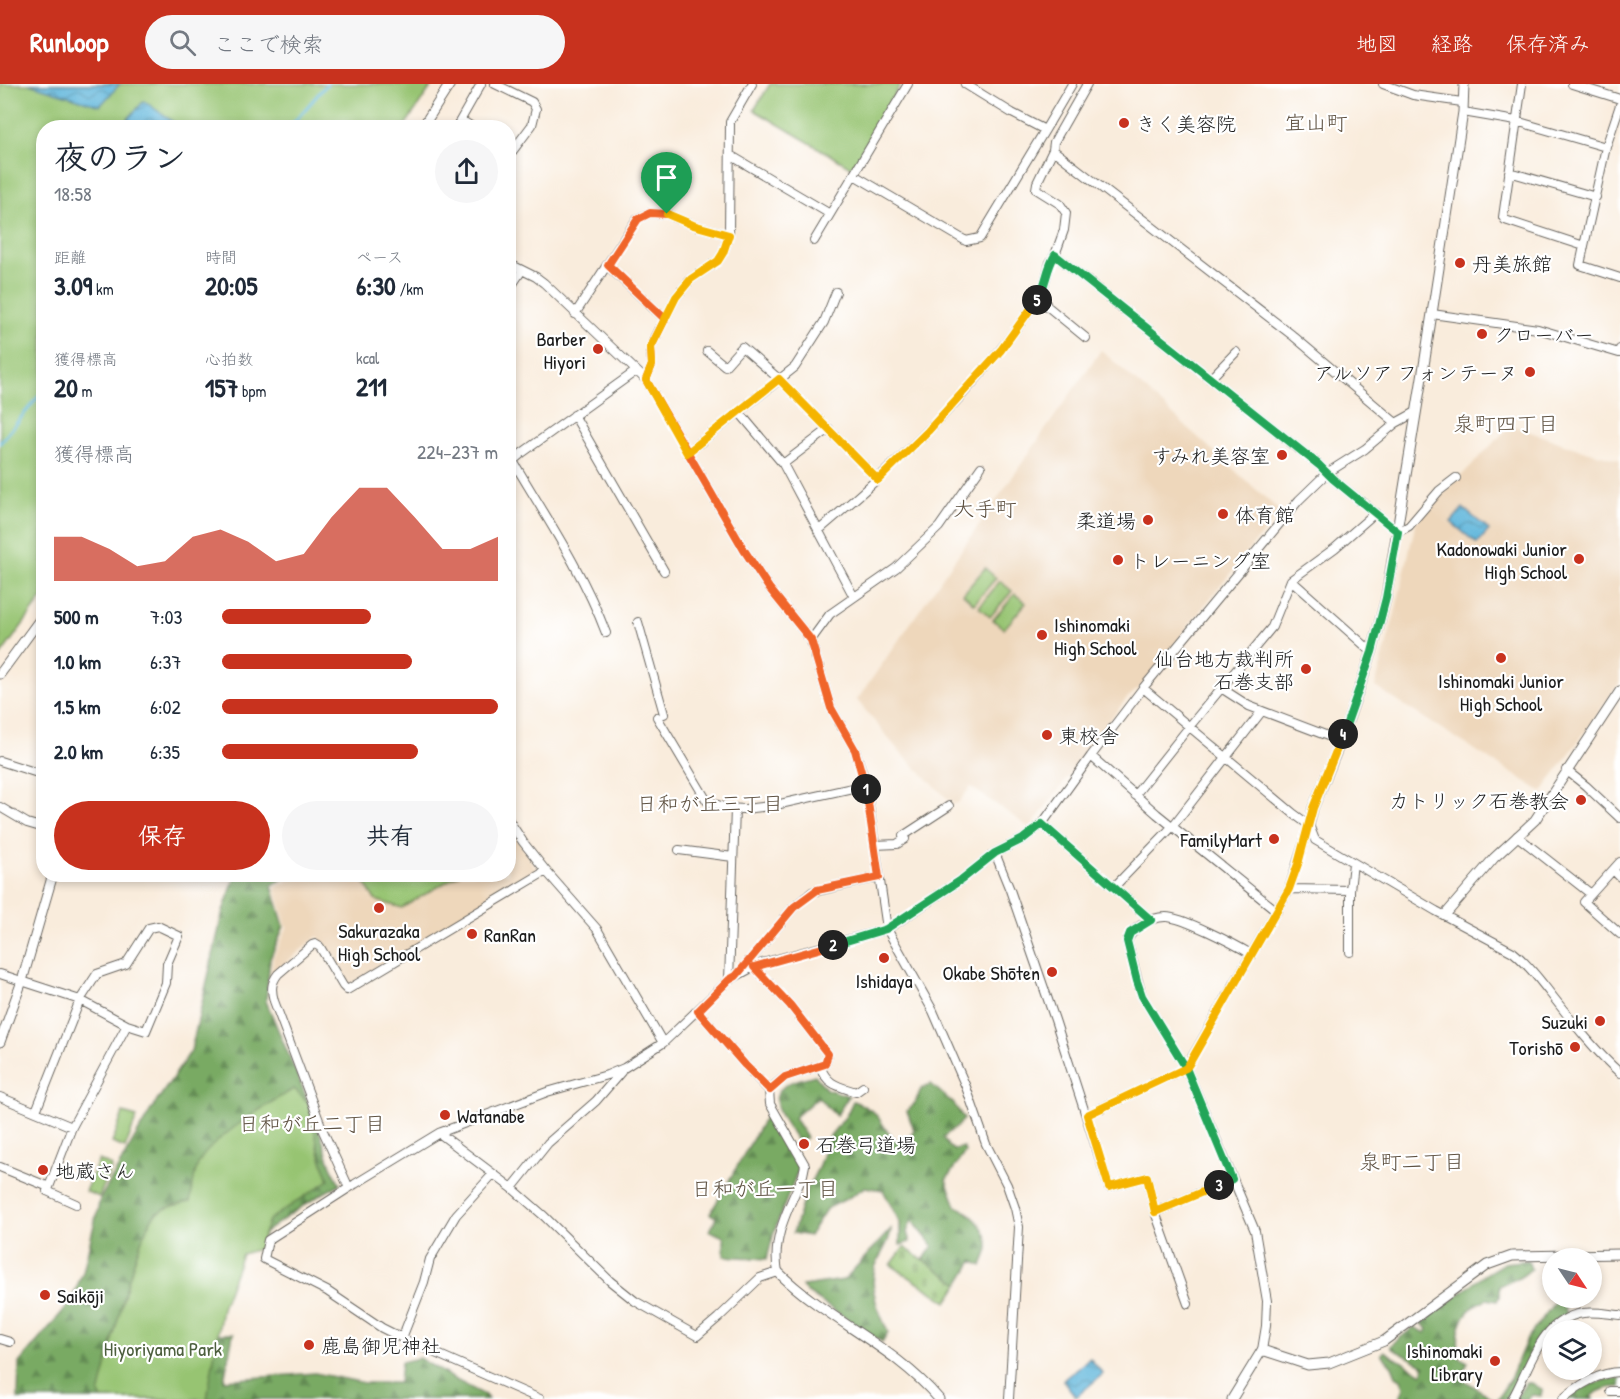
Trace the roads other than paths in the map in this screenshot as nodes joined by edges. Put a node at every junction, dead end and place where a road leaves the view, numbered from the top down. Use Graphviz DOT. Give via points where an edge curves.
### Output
graph roads {
  1 [pos="450,84"];
  2 [pos="481,84"];
  3 [pos="495,84"];
  4 [pos="752,84"];
  5 [pos="908,84"];
  6 [pos="965,84"];
  7 [pos="1072,84"];
  8 [pos="1087,84"];
  9 [pos="1383,84"];
  10 [pos="1464,84"];
  11 [pos="1522,84"];
  12 [pos="1572,84"];
  13 [pos="1620,99"];
  14 [pos="1620,105"];
  15 [pos="1462,107"];
  16 [pos="427,120"];
  17 [pos="461,120"];
  18 [pos="1516,121"];
  19 [pos="1045,130"];
  20 [pos="516,145"];
  21 [pos="1606,147"];
  22 [pos="1053,150"];
  23 [pos="730,156"];
  24 [pos="1509,172"];
  25 [pos="854,175"];
  26 [pos="1596,197"];
  27 [pos="830,214"];
  28 [pos="729,235"];
  29 [pos="814,241"];
  30 [pos="1584,246"];
  31 [pos="1055,255"];
  32 [pos="608,265"];
  33 [pos="516,267"];
  34 [pos="522,270"];
  35 [pos="1620,278"];
  36 [pos="516,279"];
  37 [pos="836,292"];
  38 [pos="1042,293"];
  39 [pos="575,314"];
  40 [pos="1432,314"];
  41 [pos="665,319"];
  42 [pos="1086,338"];
  43 [pos="1620,349"];
  44 [pos="707,351"];
  45 [pos="1236,352"];
  46 [pos="636,370"];
  47 [pos="779,379"];
  48 [pos="1210,379"];
  49 [pos="646,380"];
  50 [pos="739,412"];
  51 [pos="1416,412"];
  52 [pos="574,416"];
  53 [pos="1396,423"];
  54 [pos="829,429"];
  55 [pos="687,453"];
  56 [pos="516,459"];
  57 [pos="783,464"];
  58 [pos="981,467"];
  59 [pos="516,471"];
  60 [pos="1327,473"];
  61 [pos="1456,478"];
  62 [pos="878,480"];
  63 [pos="1375,513"];
  64 [pos="818,531"];
  65 [pos="1398,532"];
  66 [pos="664,571"];
  67 [pos="1291,580"];
  68 [pos="854,597"];
  69 [pos="638,622"];
  70 [pos="36,627"];
  71 [pos="606,633"];
  72 [pos="811,640"];
  73 [pos="1372,652"];
  74 [pos="0,674"];
  75 [pos="1221,687"];
  76 [pos="1143,688"];
  77 [pos="1620,691"];
  78 [pos="1262,711"];
  79 [pos="1189,727"];
  80 [pos="1341,741"];
  81 [pos="1090,756"];
  82 [pos="1226,757"];
  83 [pos="1,765"];
  84 [pos="1566,770"];
  85 [pos="36,773"];
  86 [pos="866,786"];
  87 [pos="1135,795"];
  88 [pos="950,806"];
  89 [pos="0,807"];
  90 [pos="735,809"];
  91 [pos="1620,818"];
  92 [pos="1042,824"];
  93 [pos="1309,825"];
  94 [pos="36,826"];
  95 [pos="1172,827"];
  96 [pos="516,831"];
  97 [pos="1517,836"];
  98 [pos="875,845"];
  99 [pos="679,850"];
  100 [pos="995,853"];
  101 [pos="733,857"];
  102 [pos="1620,862"];
  103 [pos="1353,863"];
  104 [pos="1613,870"];
  105 [pos="546,871"];
  106 [pos="879,877"];
  107 [pos="1620,877"];
  108 [pos="51,882"];
  109 [pos="1113,887"];
  110 [pos="1289,889"];
  111 [pos="1350,890"];
  112 [pos="1591,894"];
  113 [pos="1278,911"];
  114 [pos="1445,915"];
  115 [pos="1151,920"];
  116 [pos="886,929"];
  117 [pos="1620,934"];
  118 [pos="1350,952"];
  119 [pos="1251,954"];
  120 [pos="754,967"];
  121 [pos="0,974"];
  122 [pos="733,978"];
  123 [pos="21,981"];
  124 [pos="80,1000"];
  125 [pos="698,1011"];
  126 [pos="127,1025"];
  127 [pos="0,1042"];
  128 [pos="663,1043"];
  129 [pos="820,1066"];
  130 [pos="624,1068"];
  131 [pos="1186,1068"];
  132 [pos="1620,1073"];
  133 [pos="863,1087"];
  134 [pos="770,1090"];
  135 [pos="0,1097"];
  136 [pos="36,1111"];
  137 [pos="1087,1115"];
  138 [pos="72,1128"];
  139 [pos="439,1133"];
  140 [pos="0,1167"];
  141 [pos="493,1174"];
  142 [pos="1232,1179"];
  143 [pos="48,1187"];
  144 [pos="349,1188"];
  145 [pos="512,1188"];
  146 [pos="76,1204"];
  147 [pos="1155,1212"];
  148 [pos="1620,1254"];
  149 [pos="778,1272"];
  150 [pos="1188,1304"];
  151 [pos="1620,1315"];
  152 [pos="402,1338"];
  153 [pos="0,1339"];
  154 [pos="10,1342"];
  155 [pos="1262,1350"];
  156 [pos="1620,1372"];
  157 [pos="1610,1391"];
  158 [pos="1620,1391"];
  159 [pos="540,1399"];
  160 [pos="939,1399"];
  161 [pos="1009,1399"];
  162 [pos="1232,1399"];
  163 [pos="1512,1399"];
  164 [pos="1563,1399"];
  1 -- 16 [label="street"];
  2 -- 17 [label="street"];
  3 -- 20 [label="street" via="532,102 536,110 532,125"];
  4 -- 23 [label="street" via="730,122"];
  5 -- 25 [label="street"];
  6 -- 19 [label="street"];
  7 -- 19 [label="street"];
  8 -- 22 [label="street" via="1053,142"];
  9 -- 15 [label="street"];
  10 -- 15 [label="street"];
  11 -- 18 [label="street"];
  12 -- 13 [label="street"];
  14 -- 21 [label="street"];
  15 -- 18 [label="street"];
  15 -- 40 [label="street"];
  18 -- 21 [label="street"];
  18 -- 24 [label="street"];
  19 -- 25 [label="street" via="980,238 966,241"];
  21 -- 26 [label="street"];
  22 -- 31 [label="street" via="1036,189 1060,204 1066,213"];
  22 -- 53 [label="street" via="1292,335"];
  23 -- 27 [label="street"];
  23 -- 28 [label="street"];
  24 -- 26 [label="street"];
  24 -- 30 [label="street" via="1505,220"];
  25 -- 27 [label="street"];
  26 -- 30 [label="street"];
  27 -- 29 [label="street"];
  28 -- 32 [label="street" via="667,214 645,214"];
  28 -- 41 [label="street" via="718,261 691,279"];
  30 -- 35 [label="street" via="1580,266"];
  31 -- 38 [label="street"];
  31 -- 48 [label="street"];
  32 -- 39 [label="street"];
  32 -- 41 [label="street"];
  33 -- 34 [label="street"];
  34 -- 36 [label="street"];
  34 -- 39 [label="street" via="544,283"];
  37 -- 47 [label="street" via="824,322 795,367"];
  38 -- 42 [label="street" via="1047,306"];
  38 -- 62 [label="street" via="1001,350"];
  39 -- 46 [label="street"];
  40 -- 43 [label="street" via="1538,329 1618,353"];
  40 -- 51 [label="street"];
  41 -- 49 [label="street" via="651,347 652,365"];
  44 -- 47 [label="street" via="725,366 742,347"];
  45 -- 48 [label="street"];
  46 -- 49 [label="street"];
  46 -- 52 [label="street"];
  47 -- 50 [label="street"];
  47 -- 54 [label="street"];
  48 -- 60 [label="street"];
  49 -- 55 [label="street"];
  50 -- 55 [label="street"];
  50 -- 57 [label="street"];
  51 -- 53 [label="street"];
  51 -- 65 [label="street"];
  52 -- 56 [label="street"];
  52 -- 66 [label="street"];
  53 -- 60 [label="street"];
  54 -- 57 [label="street"];
  54 -- 62 [label="street"];
  55 -- 72 [label="street" via="769,588"];
  57 -- 64 [label="street"];
  58 -- 68 [label="street" via="939,527 896,568"];
  59 -- 71 [label="street" via="575,566"];
  60 -- 63 [label="street"];
  60 -- 76 [label="street" via="1299,500"];
  61 -- 65 [label="street" via="1438,491 1409,526"];
  62 -- 64 [label="street"];
  63 -- 65 [label="street"];
  63 -- 67 [label="street"];
  64 -- 68 [label="street"];
  65 -- 73 [label="street"];
  67 -- 73 [label="street"];
  67 -- 75 [label="street" via="1272,627"];
  68 -- 72 [label="street" via="830,614"];
  69 -- 90 [label="street" via="660,715 707,801"];
  70 -- 74 [label="street"];
  72 -- 86 [label="street" via="831,708 855,750"];
  73 -- 80 [label="street"];
  75 -- 78 [label="street"];
  75 -- 79 [label="street"];
  76 -- 79 [label="street"];
  76 -- 81 [label="street"];
  77 -- 84 [label="street"];
  78 -- 80 [label="street"];
  78 -- 82 [label="street"];
  79 -- 82 [label="street"];
  79 -- 87 [label="street"];
  80 -- 93 [label="street"];
  81 -- 87 [label="street"];
  81 -- 92 [label="street"];
  82 -- 93 [label="street"];
  82 -- 95 [label="street"];
  83 -- 85 [label="street"];
  84 -- 91 [label="street"];
  84 -- 97 [label="street" via="1535,820"];
  86 -- 90 [label="street" via="771,806"];
  86 -- 98 [label="street"];
  87 -- 95 [label="street"];
  88 -- 98 [label="street" via="903,836 905,839 897,844"];
  89 -- 94 [label="street"];
  90 -- 101 [label="street"];
  92 -- 100 [label="street"];
  92 -- 109 [label="street"];
  93 -- 103 [label="street" via="1315,840"];
  93 -- 110 [label="street"];
  95 -- 109 [label="street"];
  95 -- 113 [label="street"];
  96 -- 105 [label="street"];
  97 -- 112 [label="street"];
  97 -- 114 [label="street"];
  98 -- 106 [label="street"];
  99 -- 101 [label="street"];
  100 -- 116 [label="street"];
  100 -- 137 [label="street"];
  101 -- 122 [label="street"];
  102 -- 104 [label="street"];
  103 -- 111 [label="street"];
  103 -- 114 [label="street"];
  104 -- 107 [label="street"];
  104 -- 112 [label="street"];
  105 -- 128 [label="street" via="597,929"];
  105 -- 144 [label="street" via="347,990 315,944 273,980 274,1001"];
  106 -- 116 [label="street"];
  106 -- 122 [label="street" via="812,892 794,907"];
  108 -- 123 [label="street"];
  109 -- 115 [label="street"];
  110 -- 111 [label="street"];
  110 -- 113 [label="street"];
  111 -- 118 [label="street"];
  112 -- 117 [label="street" via="1584,902"];
  113 -- 119 [label="street"];
  114 -- 132 [label="street" via="1523,960 1595,1050"];
  115 -- 119 [label="street" via="1174,918"];
  115 -- 131 [label="street" via="1130,933 1127,941 1142,996"];
  116 -- 120 [label="street"];
  116 -- 161 [label="street" via="933,1011 1015,1208 1019,1227"];
  119 -- 131 [label="street"];
  120 -- 122 [label="street"];
  120 -- 129 [label="street" via="828,1054 825,1064"];
  121 -- 123 [label="street"];
  122 -- 125 [label="street"];
  123 -- 124 [label="street"];
  123 -- 127 [label="street"];
  124 -- 126 [label="street"];
  124 -- 126 [label="street" via="97,974 126,964 150,928 158,926 179,936 167,964 166,983 146,1031"];
  124 -- 136 [label="street"];
  125 -- 128 [label="street"];
  125 -- 134 [label="street"];
  126 -- 138 [label="street"];
  128 -- 130 [label="street"];
  129 -- 133 [label="street" via="825,1078 836,1085 856,1092"];
  129 -- 134 [label="street" via="785,1077"];
  130 -- 139 [label="street"];
  130 -- 145 [label="street" via="596,1101 548,1143"];
  131 -- 137 [label="street"];
  131 -- 142 [label="street"];
  134 -- 149 [label="street" via="770,1104 805,1165 780,1230 775,1253"];
  135 -- 136 [label="street"];
  136 -- 138 [label="street"];
  137 -- 147 [label="street" via="1109,1187 1147,1177"];
  138 -- 143 [label="street"];
  139 -- 141 [label="street"];
  139 -- 144 [label="street"];
  140 -- 143 [label="street"];
  141 -- 145 [label="street"];
  141 -- 152 [label="street" via="456,1215 430,1259"];
  142 -- 147 [label="street"];
  142 -- 155 [label="street" via="1257,1242 1267,1300"];
  143 -- 146 [label="street" via="47,1191"];
  144 -- 152 [label="street" via="268,1240 264,1259 327,1291"];
  145 -- 149 [label="street" via="635,1301 697,1336 760,1278"];
  147 -- 150 [label="street"];
  148 -- 155 [label="street" via="1512,1256 1487,1265 1384,1341 1329,1363 1308,1365"];
  149 -- 160 [label="street" via="801,1294 902,1362"];
  151 -- 163 [label="street" via="1584,1312 1555,1324 1533,1353"];
  152 -- 159 [label="street"];
  153 -- 154 [label="street"];
  155 -- 162 [label="street"];
  156 -- 164 [label="street" via="1583,1384"];
  157 -- 158 [label="street"];
}
